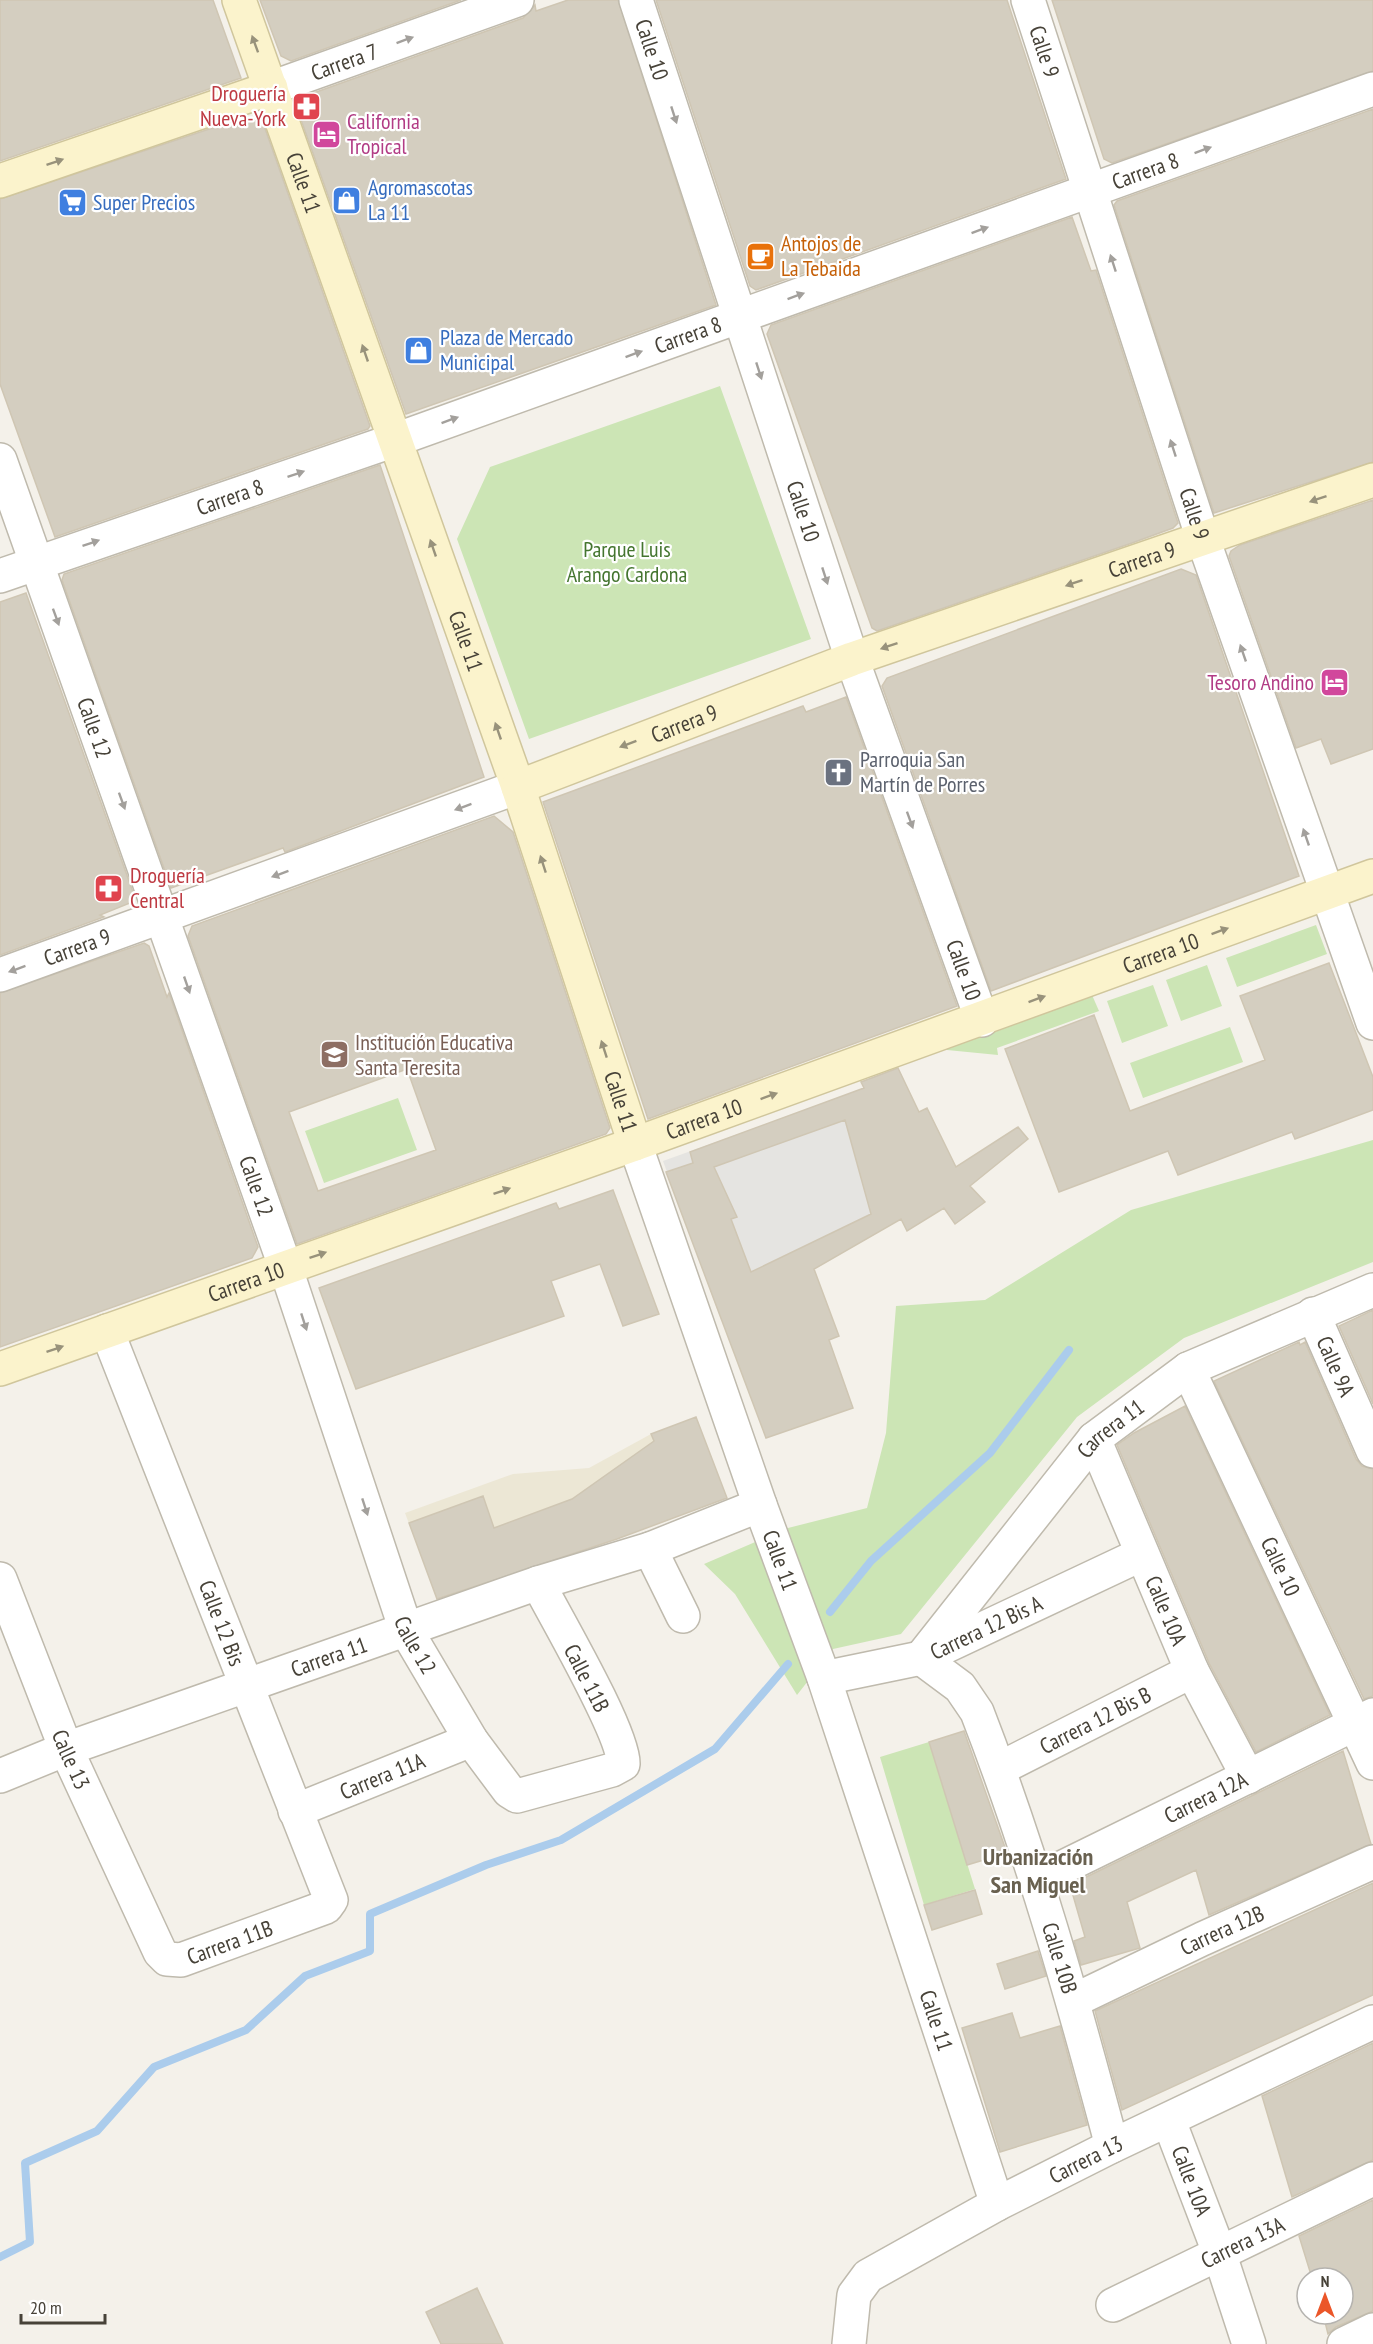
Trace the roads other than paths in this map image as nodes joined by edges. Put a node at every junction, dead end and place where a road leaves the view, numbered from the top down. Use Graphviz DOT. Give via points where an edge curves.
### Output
graph roads {
  1 [pos="239,0"];
  2 [pos="518,0"];
  3 [pos="636,0"];
  4 [pos="1028,0"];
  5 [pos="271,88"];
  6 [pos="1373,89"];
  7 [pos="0,181"];
  8 [pos="1089,192"];
  9 [pos="741,315"];
  10 [pos="395,440"];
  11 [pos="0,460"];
  12 [pos="1373,480"];
  13 [pos="1203,539"];
  14 [pos="36,562"];
  15 [pos="0,576"];
  16 [pos="852,659"];
  17 [pos="518,787"];
  18 [pos="1373,876"];
  19 [pos="1326,892"];
  20 [pos="163,917"];
  21 [pos="0,975"];
  22 [pos="982,1020"];
  23 [pos="1373,1023"];
  24 [pos="635,1144"];
  25 [pos="285,1266"];
  26 [pos="1373,1290"];
  27 [pos="1313,1314"];
  28 [pos="107,1331"];
  29 [pos="0,1369"];
  30 [pos="1188,1369"];
  31 [pos="1094,1439"];
  32 [pos="1373,1451"];
  33 [pos="760,1505"];
  34 [pos="650,1549"];
  35 [pos="1142,1554"];
  36 [pos="0,1579"];
  37 [pos="537,1583"];
  38 [pos="683,1616"];
  39 [pos="406,1630"];
  40 [pos="921,1658"];
  41 [pos="1192,1671"];
  42 [pos="824,1678"];
  43 [pos="247,1687"];
  44 [pos="1364,1718"];
  45 [pos="471,1740"];
  46 [pos="66,1749"];
  47 [pos="1373,1763"];
  48 [pos="999,1769"];
  49 [pos="0,1776"];
  50 [pos="1248,1777"];
  51 [pos="509,1791"];
  52 [pos="295,1811"];
  53 [pos="1373,1862"];
  54 [pos="1037,1880"];
  55 [pos="319,1910"];
  56 [pos="153,1933"];
  57 [pos="1073,2001"];
  58 [pos="1373,2022"];
  59 [pos="1169,2121"];
  60 [pos="1112,2146"];
  61 [pos="1373,2179"];
  62 [pos="997,2204"];
  63 [pos="1219,2252"];
  64 [pos="1113,2305"];
  65 [pos="1373,2330"];
  66 [pos="849,2344"];
  67 [pos="1249,2344"];
  68 [pos="1344,2344"];
  5 -- 1 [label="main road, Calle 11, one-way"];
  5 -- 2 [label="street, Carrera 7, one-way"];
  3 -- 9 [label="street, Calle 10, one-way"];
  4 -- 8 [label="street, Calle 9"];
  7 -- 5 [label="main road, Carrera 7, one-way"];
  10 -- 5 [label="main road, Calle 11, one-way"];
  8 -- 6 [label="street, Carrera 8, one-way"];
  9 -- 8 [label="street, Carrera 8, one-way"];
  13 -- 8 [label="street, Calle 9, one-way"];
  10 -- 9 [label="street, Carrera 8, one-way"];
  9 -- 16 [label="street, Calle 10, one-way"];
  14 -- 10 [label="street, Carrera 8, one-way"];
  17 -- 10 [label="main road, Calle 11, one-way"];
  11 -- 14 [label="street, Calle 12"];
  12 -- 13 [label="main road, Carrera 9, one-way"];
  13 -- 16 [label="main road, Carrera 9, one-way"];
  19 -- 13 [label="street, Calle 9, one-way"];
  14 -- 15 [label="street, Carrera 8"];
  14 -- 20 [label="street, Calle 12, one-way"];
  16 -- 17 [label="main road, Carrera 9, one-way"];
  16 -- 22 [label="street, Calle 10, one-way"];
  17 -- 20 [label="street, Carrera 9, one-way"];
  24 -- 17 [label="main road, Calle 11, one-way"];
  18 -- 19 [label="main road, Carrera 10"];
  22 -- 19 [label="main road, Carrera 10, one-way"];
  19 -- 23 [label="street, Calle 9"];
  20 -- 21 [label="street, Carrera 9, one-way"];
  20 -- 25 [label="street, Calle 12, one-way"];
  24 -- 22 [label="main road, Carrera 10, one-way"];
  25 -- 24 [label="main road, Carrera 10, one-way"];
  24 -- 33 [label="street, Calle 11"];
  25 -- 28 [label="main road, Carrera 10"];
  25 -- 39 [label="street, Calle 12, one-way"];
  26 -- 27 [label="street, Carrera 11"];
  27 -- 30 [label="street, Carrera 11"];
  27 -- 32 [label="street, Calle 9A"];
  29 -- 28 [label="main road, Carrera 10, one-way"];
  28 -- 43 [label="street, Calle 12 Bis"];
  30 -- 31 [label="street, Carrera 11"];
  30 -- 44 [label="street, Calle 10"];
  31 -- 35 [label="street, Calle 10A"];
  31 -- 40 [label="street, Carrera 11"];
  33 -- 34 [label="street, Carrera 11"];
  33 -- 42 [label="street, Calle 11"];
  34 -- 37 [label="street, Carrera 11"];
  34 -- 38 [label="street"];
  35 -- 40 [label="street, Carrera 12 Bis A"];
  35 -- 41 [label="street, Calle 10A"];
  36 -- 46 [label="street, Calle 13"];
  37 -- 39 [label="street, Carrera 11"];
  37 -- 51 [label="street, Calle 11B" via="624,1754 622,1764 612,1770 531,1794 517,1796"];
  39 -- 43 [label="street, Carrera 11"];
  39 -- 45 [label="street, Calle 12"];
  40 -- 42 [label="street, Carrera 12 Bis A"];
  40 -- 48 [label="street, Calle 10B" via="960,1687 977,1712"];
  41 -- 48 [label="street, Carrera 12 Bis B"];
  41 -- 50 [label="street, Calle 10A"];
  42 -- 62 [label="street, Calle 11"];
  43 -- 46 [label="street, Carrera 11"];
  43 -- 52 [label="street, Calle 12 Bis"];
  44 -- 47 [label="street, Calle 10"];
  44 -- 50 [label="street, Carrera 12A"];
  45 -- 51 [label="street, Calle 12"];
  45 -- 52 [label="street, Carrera 11A"];
  46 -- 49 [label="street, Carrera 11"];
  46 -- 56 [label="street, Calle 13"];
  48 -- 54 [label="street, Calle 10B"];
  50 -- 54 [label="street, Carrera 12A"];
  52 -- 55 [label="street, Calle 12 Bis" via="331,1900"];
  53 -- 57 [label="street, Carrera 12B"];
  54 -- 57 [label="street, Calle 10B"];
  55 -- 56 [label="street, Carrera 11B" via="181,1960 167,1959"];
  57 -- 60 [label="street, Calle 10B"];
  58 -- 59 [label="street, Carrera 13"];
  59 -- 60 [label="street, Carrera 13"];
  59 -- 63 [label="street, Calle 10A"];
  60 -- 62 [label="street, Carrera 13"];
  61 -- 63 [label="street, Carrera 13A"];
  62 -- 66 [label="street, Carrera 13" via="868,2276 854,2295"];
  63 -- 64 [label="street, Carrera 13A"];
  63 -- 67 [label="street, Calle 10A"];
  65 -- 68 [label="street"];
}
